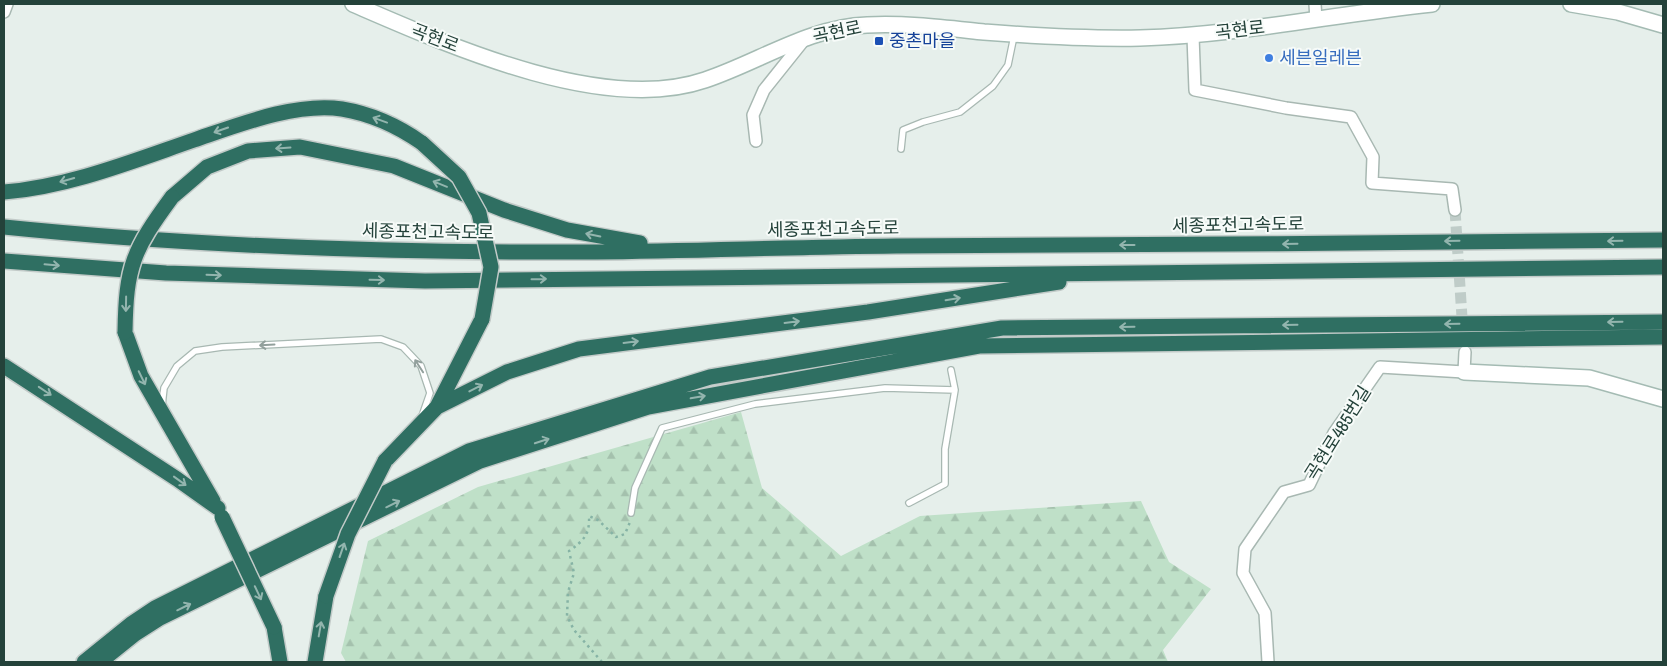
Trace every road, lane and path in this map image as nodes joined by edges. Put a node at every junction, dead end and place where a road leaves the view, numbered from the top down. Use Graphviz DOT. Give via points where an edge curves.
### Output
graph roads {
  1 [pos="7,4"];
  2 [pos="353,4"];
  3 [pos="1314,4"];
  4 [pos="1432,4"];
  5 [pos="1572,4"];
  6 [pos="4,12"];
  7 [pos="1316,20"];
  8 [pos="1663,25"];
  9 [pos="1014,34"];
  10 [pos="1193,36"];
  11 [pos="806,38"];
  12 [pos="756,140"];
  13 [pos="901,149"];
  14 [pos="4,192"];
  15 [pos="1455,210"];
  16 [pos="4,227"];
  17 [pos="1663,240"];
  18 [pos="729,249"];
  19 [pos="4,261"];
  20 [pos="1663,267"];
  21 [pos="1110,273"];
  22 [pos="1663,322"];
  23 [pos="1663,337"];
  24 [pos="1465,352"];
  25 [pos="4,366"];
  26 [pos="951,370"];
  27 [pos="1464,372"];
  28 [pos="955,390"];
  29 [pos="1663,399"];
  30 [pos="437,407"];
  31 [pos="162,413"];
  32 [pos="418,427"];
  33 [pos="910,503"];
  34 [pos="220,513"];
  35 [pos="631,513"];
  36 [pos="84,662"];
  37 [pos="100,662"];
  38 [pos="280,662"];
  39 [pos="314,662"];
  40 [pos="602,662"];
  41 [pos="1268,662"];
  1 -- 6 [label="street"];
  2 -- 11 [label="main road, 곡현로" via="440,42 507,64 602,88 642,91 704,81"];
  3 -- 7 [label="street"];
  4 -- 7 [label="main road, 곡현로"];
  5 -- 8 [label="main road" via="1618,12"];
  7 -- 10 [label="main road, 곡현로"];
  9 -- 10 [label="main road, 곡현로" via="1092,38"];
  9 -- 11 [label="main road, 곡현로" via="866,25 834,28"];
  9 -- 13 [label="lane" via="1008,65 993,86 960,112 903,130"];
  10 -- 15 [label="street" via="1195,90 1351,117 1373,156 1372,183 1452,189"];
  11 -- 12 [label="street" via="764,90 753,115"];
  30 -- 14 [label="highway, one-way, bridge" via="482,319 491,267 479,213 459,177 422,143 392,125 364,114 315,108 239,124 143,158 34,190"];
  16 -- 18 [label="highway, 세종포천고속도로" via="114,237 352,249 592,252"];
  17 -- 18 [label="highway, 세종포천고속도로, one-way"];
  18 -- 31 [label="highway, one-way, bridge" via="626,242 567,230 504,210 394,166 300,147 248,151 207,167 172,198 146,232 131,264 126,292 125,332 141,376"];
  19 -- 21 [label="highway, one-way" via="166,273 424,281"];
  20 -- 21 [label="highway"];
  30 -- 21 [label="highway, one-way" via="507,372 579,349 868,312"];
  22 -- 36 [label="highway, one-way" via="1002,328 710,377 470,451 155,608"];
  37 -- 23 [label="highway, one-way" via="160,618 480,461 648,407 979,346"];
  24 -- 27 [label="street"];
  25 -- 34 [label="highway, one-way" via="177,478"];
  26 -- 28 [label="lane"];
  27 -- 29 [label="main road" via="1589,378"];
  27 -- 41 [label="street, 곡현로485번길" via="1380,367 1334,432 1309,485 1284,492 1273,508 1246,549 1243,573 1264,613"];
  28 -- 33 [label="lane" via="945,449 945,484"];
  28 -- 35 [label="lane" via="885,388 755,404 662,428 635,488"];
  30 -- 32 [label="highway"];
  32 -- 31 [label="lane, one-way" via="430,394 421,366 403,347 381,338 195,351 177,366 164,388"];
  31 -- 34 [label="highway"];
  39 -- 32 [label="highway, one-way, bridge" via="326,596 348,534 385,461"];
  34 -- 38 [label="highway, one-way, bridge" via="274,628"];
  35 -- 40 [label="path" via="625,534 616,537 589,516 590,526 585,540 569,551 574,573 568,592 567,616 574,630"];
}
